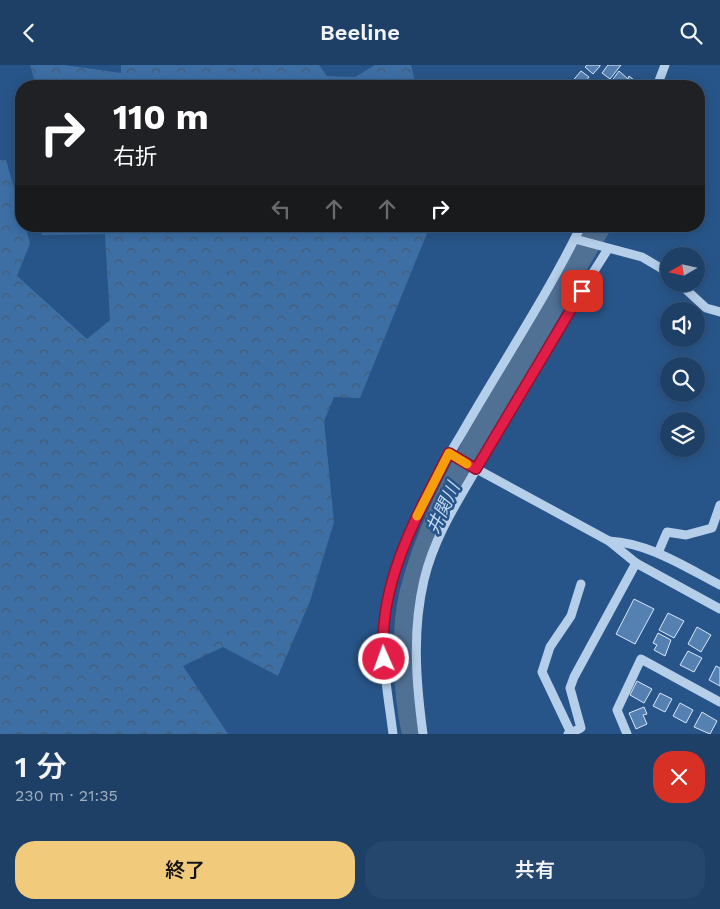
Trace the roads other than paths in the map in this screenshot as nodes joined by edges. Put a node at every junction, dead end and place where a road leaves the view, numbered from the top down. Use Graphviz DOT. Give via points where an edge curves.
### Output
graph roads {
  1 [pos="665,65"];
  2 [pos="659,80"];
  3 [pos="579,232"];
  4 [pos="575,239"];
  5 [pos="608,249"];
  6 [pos="660,268"];
  7 [pos="690,293"];
  8 [pos="720,312"];
  9 [pos="449,453"];
  10 [pos="476,469"];
  11 [pos="720,505"];
  12 [pos="609,541"];
  13 [pos="658,553"];
  14 [pos="636,563"];
  15 [pos="582,584"];
  16 [pos="720,585"];
  17 [pos="720,609"];
  18 [pos="720,702"];
  19 [pos="569,733"];
  20 [pos="393,734"];
  21 [pos="423,734"];
  22 [pos="627,734"];
  1 -- 2 [label="street"];
  3 -- 4 [label="street"];
  4 -- 5 [label="street"];
  4 -- 9 [label="street"];
  5 -- 6 [label="street" via="642,257"];
  5 -- 10 [label="street"];
  7 -- 8 [label="street" via="706,308"];
  9 -- 10 [label="street"];
  9 -- 20 [label="street" via="401,555 386,606 382,643"];
  10 -- 12 [label="street"];
  10 -- 21 [label="street" via="439,535 424,579 416,625"];
  11 -- 13 [label="street" via="712,528 686,535 667,532"];
  12 -- 13 [label="street" via="628,542"];
  12 -- 14 [label="street"];
  13 -- 16 [label="street"];
  14 -- 17 [label="street"];
  14 -- 19 [label="street" via="574,677 570,688 581,728"];
  15 -- 19 [label="street" via="571,616 550,647 542,672"];
  18 -- 22 [label="street" via="641,659 617,710"];
}
